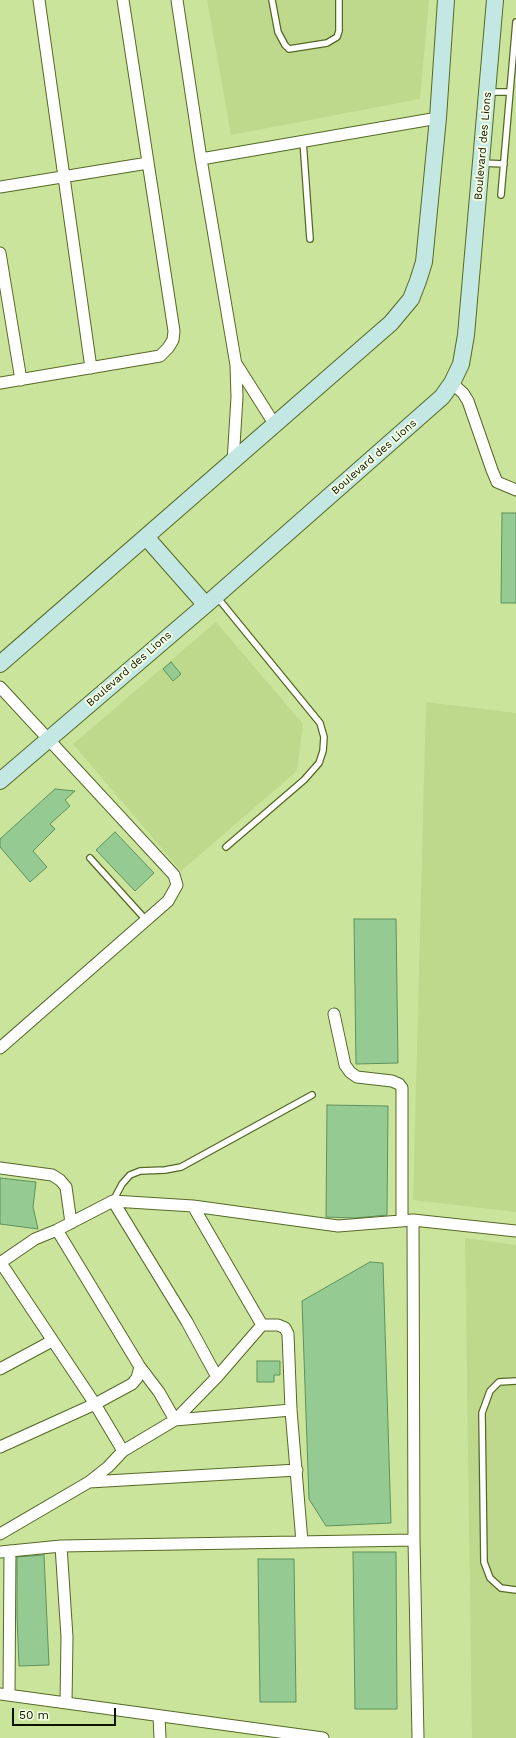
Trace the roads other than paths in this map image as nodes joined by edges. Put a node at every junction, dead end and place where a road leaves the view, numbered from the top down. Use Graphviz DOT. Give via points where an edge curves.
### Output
graph roads {
  1 [pos="39,0"];
  2 [pos="123,0"];
  3 [pos="177,0"];
  4 [pos="272,0"];
  5 [pos="339,0"];
  6 [pos="446,0"];
  7 [pos="495,0"];
  8 [pos="516,22"];
  9 [pos="487,92"];
  10 [pos="510,92"];
  11 [pos="438,118"];
  12 [pos="303,141"];
  13 [pos="202,159"];
  14 [pos="148,162"];
  15 [pos="481,163"];
  16 [pos="504,164"];
  17 [pos="64,176"];
  18 [pos="0,187"];
  19 [pos="501,195"];
  20 [pos="310,239"];
  21 [pos="0,253"];
  22 [pos="236,365"];
  23 [pos="91,368"];
  24 [pos="21,380"];
  25 [pos="0,383"];
  26 [pos="452,383"];
  27 [pos="275,424"];
  28 [pos="233,462"];
  29 [pos="516,490"];
  30 [pos="146,537"];
  31 [pos="211,600"];
  32 [pos="0,664"];
  33 [pos="0,687"];
  34 [pos="48,740"];
  35 [pos="0,781"];
  36 [pos="226,847"];
  37 [pos="90,858"];
  38 [pos="146,920"];
  39 [pos="334,1014"];
  40 [pos="0,1048"];
  41 [pos="312,1095"];
  42 [pos="0,1168"];
  43 [pos="113,1201"];
  44 [pos="193,1206"];
  45 [pos="408,1220"];
  46 [pos="71,1223"];
  47 [pos="57,1230"];
  48 [pos="516,1231"];
  49 [pos="1,1263"];
  50 [pos="262,1326"];
  51 [pos="52,1341"];
  52 [pos="140,1367"];
  53 [pos="0,1369"];
  54 [pos="218,1377"];
  55 [pos="516,1381"];
  56 [pos="95,1404"];
  57 [pos="292,1410"];
  58 [pos="175,1420"];
  59 [pos="0,1447"];
  60 [pos="123,1451"];
  61 [pos="297,1470"];
  62 [pos="89,1482"];
  63 [pos="0,1534"];
  64 [pos="414,1540"];
  65 [pos="302,1542"];
  66 [pos="61,1546"];
  67 [pos="5,1551"];
  68 [pos="516,1590"];
  69 [pos="5,1623"];
  70 [pos="4,1694"];
  71 [pos="66,1703"];
  72 [pos="159,1716"];
  73 [pos="160,1738"];
  74 [pos="322,1738"];
  75 [pos="418,1738"];
  1 -- 17 [label="street"];
  2 -- 14 [label="street"];
  3 -- 13 [label="street"];
  4 -- 5 [label="lane" via="278,32 284,45 289,49 327,44 337,37"];
  6 -- 11 [label="main road"];
  7 -- 9 [label="main road, Boulevard des Lions"];
  8 -- 10 [label="lane"];
  9 -- 10 [label="lane"];
  9 -- 15 [label="main road, Boulevard des Lions"];
  10 -- 16 [label="lane"];
  11 -- 12 [label="street"];
  11 -- 27 [label="main road" via="424,262 411,299 391,323"];
  12 -- 13 [label="street"];
  12 -- 20 [label="lane"];
  13 -- 22 [label="street"];
  14 -- 17 [label="street"];
  14 -- 23 [label="street" via="174,331 173,340 160,356"];
  15 -- 16 [label="lane"];
  15 -- 26 [label="main road, Boulevard des Lions" via="464,352"];
  16 -- 19 [label="lane"];
  17 -- 18 [label="street"];
  17 -- 23 [label="street"];
  21 -- 24 [label="street"];
  22 -- 27 [label="street"];
  22 -- 28 [label="street"];
  23 -- 24 [label="street"];
  24 -- 25 [label="street"];
  26 -- 29 [label="street" via="468,401 497,482"];
  26 -- 31 [label="main road, Boulevard des Lions" via="442,397"];
  27 -- 28 [label="main road"];
  28 -- 30 [label="main road"];
  30 -- 31 [label="main road"];
  30 -- 32 [label="main road"];
  31 -- 34 [label="main road, Boulevard des Lions"];
  31 -- 36 [label="lane" via="320,723 324,737 319,764"];
  33 -- 34 [label="street"];
  34 -- 35 [label="main road, Boulevard des Lions"];
  34 -- 38 [label="street" via="174,875 177,885 168,900"];
  37 -- 38 [label="lane"];
  38 -- 40 [label="street"];
  39 -- 45 [label="street" via="345,1065 350,1072 357,1077 392,1081 402,1088"];
  41 -- 43 [label="lane" via="181,1167 140,1170 130,1175"];
  42 -- 46 [label="street" via="52,1175 60,1180 66,1187"];
  43 -- 44 [label="street"];
  43 -- 46 [label="street"];
  43 -- 54 [label="street"];
  44 -- 45 [label="street" via="338,1226"];
  44 -- 50 [label="street"];
  45 -- 48 [label="street"];
  45 -- 64 [label="street"];
  46 -- 47 [label="street"];
  47 -- 49 [label="street" via="35,1239"];
  47 -- 52 [label="street"];
  49 -- 51 [label="street"];
  50 -- 54 [label="street"];
  50 -- 57 [label="street" via="278,1325 288,1334"];
  51 -- 53 [label="street"];
  51 -- 56 [label="street"];
  52 -- 56 [label="street" via="132,1384"];
  52 -- 58 [label="street" via="159,1392"];
  54 -- 58 [label="street"];
  55 -- 68 [label="lane" via="500,1382 490,1391 482,1413 484,1562 490,1578 501,1588"];
  56 -- 59 [label="street"];
  56 -- 60 [label="street"];
  57 -- 58 [label="street"];
  57 -- 61 [label="street"];
  58 -- 60 [label="street"];
  60 -- 62 [label="street"];
  61 -- 62 [label="street"];
  61 -- 65 [label="street"];
  62 -- 63 [label="street"];
  64 -- 65 [label="street"];
  64 -- 75 [label="street"];
  65 -- 66 [label="street"];
  66 -- 67 [label="street"];
  66 -- 71 [label="street" via="66,1638"];
  67 -- 69 [label="street"];
  69 -- 70 [label="street"];
  70 -- 71 [label="street"];
  71 -- 72 [label="street"];
  72 -- 73 [label="street"];
  72 -- 74 [label="street"];
}
